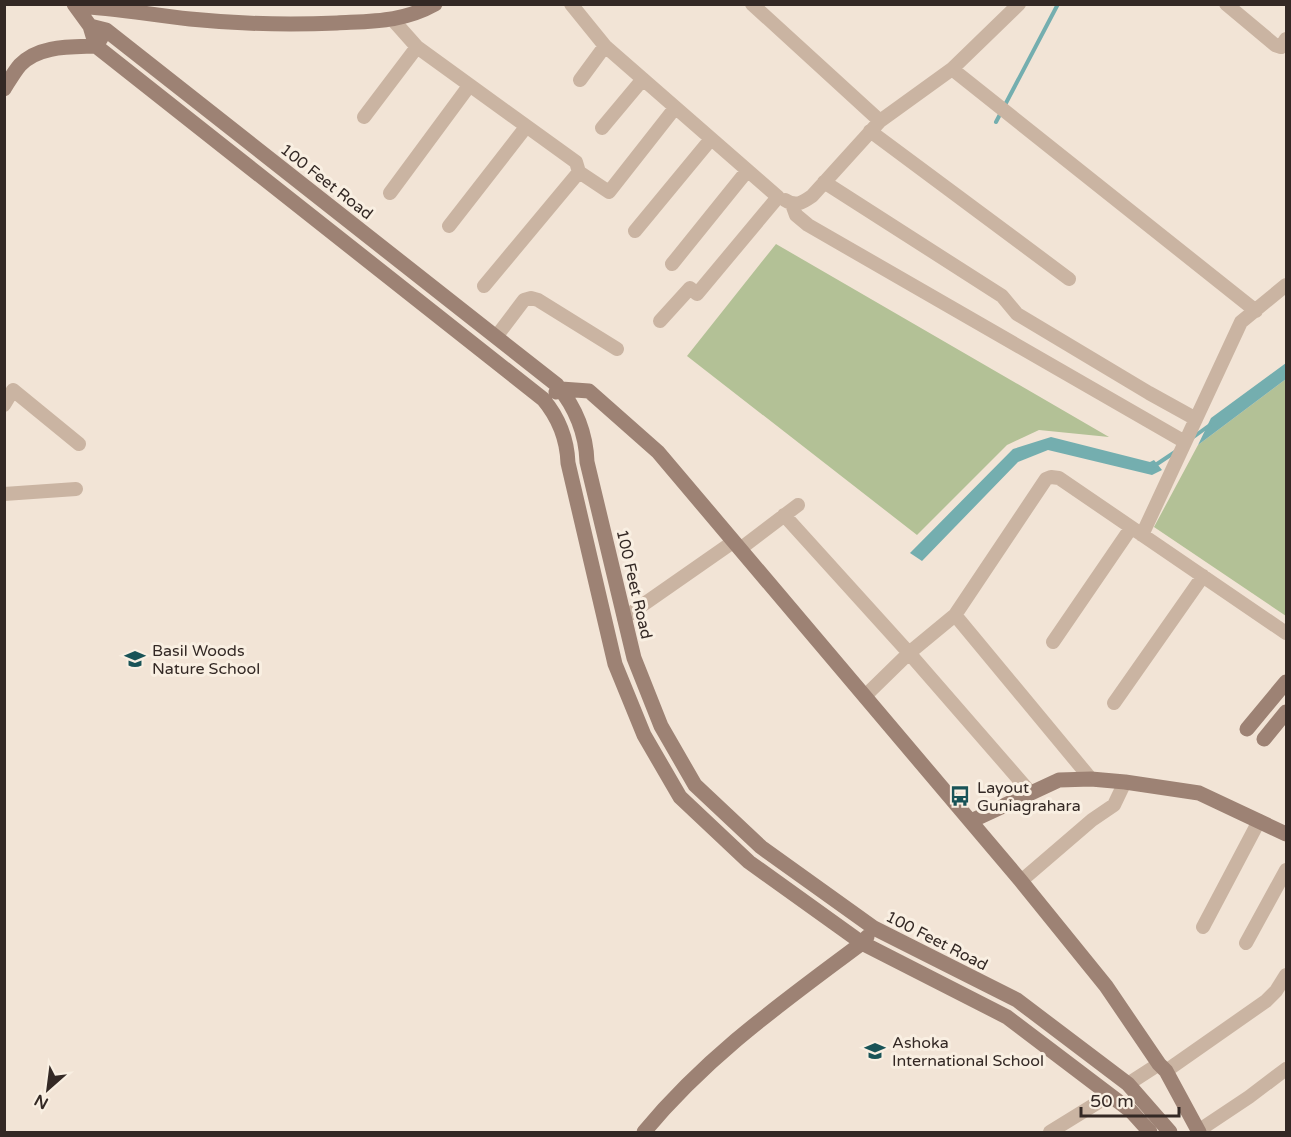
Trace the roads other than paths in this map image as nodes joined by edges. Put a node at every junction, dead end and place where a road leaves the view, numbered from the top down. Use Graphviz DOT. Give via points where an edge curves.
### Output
graph roads {
  1 [pos="435,4"];
  2 [pos="571,4"];
  3 [pos="752,4"];
  4 [pos="1019,4"];
  5 [pos="1226,4"];
  6 [pos="75,5"];
  7 [pos="393,20"];
  8 [pos="90,26"];
  9 [pos="106,30"];
  10 [pos="1287,39"];
  11 [pos="96,46"];
  12 [pos="605,46"];
  13 [pos="417,48"];
  14 [pos="952,69"];
  15 [pos="643,79"];
  16 [pos="580,80"];
  17 [pos="469,86"];
  18 [pos="4,88"];
  19 [pos="675,108"];
  20 [pos="364,117"];
  21 [pos="875,126"];
  22 [pos="526,127"];
  23 [pos="602,128"];
  24 [pos="711,139"];
  25 [pos="747,171"];
  26 [pos="579,172"];
  27 [pos="824,182"];
  28 [pos="390,193"];
  29 [pos="778,196"];
  30 [pos="792,204"];
  31 [pos="449,226"];
  32 [pos="635,231"];
  33 [pos="672,264"];
  34 [pos="1069,279"];
  35 [pos="1287,285"];
  36 [pos="484,286"];
  37 [pos="1256,311"];
  38 [pos="660,321"];
  39 [pos="496,337"];
  40 [pos="617,349"];
  41 [pos="9,386"];
  42 [pos="561,389"];
  43 [pos="543,399"];
  44 [pos="4,405"];
  45 [pos="1194,423"];
  46 [pos="1185,442"];
  47 [pos="79,444"];
  48 [pos="76,489"];
  49 [pos="4,494"];
  50 [pos="798,504"];
  51 [pos="784,515"];
  52 [pos="1136,532"];
  53 [pos="736,546"];
  54 [pos="1203,576"];
  55 [pos="955,615"];
  56 [pos="624,618"];
  57 [pos="1287,633"];
  58 [pos="1053,642"];
  59 [pos="909,653"];
  60 [pos="1287,682"];
  61 [pos="865,696"];
  62 [pos="1114,703"];
  63 [pos="1287,712"];
  64 [pos="1247,729"];
  65 [pos="1264,739"];
  66 [pos="1091,779"];
  67 [pos="1125,782"];
  68 [pos="1030,792"];
  69 [pos="971,821"];
  70 [pos="1259,821"];
  71 [pos="1287,834"];
  72 [pos="1287,870"];
  73 [pos="1021,881"];
  74 [pos="1203,927"];
  75 [pos="874,928"];
  76 [pos="862,943"];
  77 [pos="1246,943"];
  78 [pos="1287,975"];
  79 [pos="1163,1068"];
  80 [pos="1287,1069"];
  81 [pos="1128,1084"];
  82 [pos="1110,1095"];
  83 [pos="644,1132"];
  84 [pos="1050,1132"];
  85 [pos="1150,1132"];
  86 [pos="1170,1132"];
  87 [pos="1198,1132"];
  1 -- 7 [label="main road"];
  2 -- 12 [label="street"];
  3 -- 21 [label="street"];
  4 -- 14 [label="street"];
  5 -- 10 [label="street" via="1275,45 1281,46"];
  6 -- 7 [label="main road" via="254,24"];
  6 -- 8 [label="main road"];
  7 -- 13 [label="street"];
  8 -- 9 [label="main road, 100 Feet Road"];
  8 -- 11 [label="main road"];
  9 -- 11 [label="main road"];
  9 -- 39 [label="main road, 100 Feet Road"];
  11 -- 18 [label="main road" via="58,48 34,55 20,65"];
  11 -- 43 [label="main road"];
  12 -- 15 [label="street"];
  12 -- 16 [label="street"];
  13 -- 17 [label="street"];
  13 -- 20 [label="street"];
  14 -- 21 [label="street"];
  14 -- 37 [label="street"];
  15 -- 19 [label="street"];
  15 -- 23 [label="street"];
  17 -- 22 [label="street"];
  17 -- 28 [label="street"];
  19 -- 24 [label="street"];
  19 -- 26 [label="street" via="609,192"];
  21 -- 27 [label="street"];
  21 -- 34 [label="street"];
  22 -- 26 [label="street" via="576,162"];
  22 -- 31 [label="street"];
  24 -- 25 [label="street"];
  24 -- 32 [label="street"];
  25 -- 29 [label="street"];
  25 -- 33 [label="street"];
  26 -- 36 [label="street"];
  27 -- 30 [label="street" via="812,196"];
  27 -- 45 [label="street" via="1002,296 1017,314"];
  29 -- 30 [label="street"];
  29 -- 38 [label="street" via="697,294 690,288"];
  30 -- 46 [label="street" via="796,215 808,225"];
  35 -- 37 [label="street"];
  37 -- 45 [label="street" via="1241,322"];
  39 -- 40 [label="street" via="525,300 531,298"];
  39 -- 42 [label="main road, 100 Feet Road"];
  41 -- 44 [label="street"];
  41 -- 47 [label="street"];
  42 -- 43 [label="main road"];
  42 -- 53 [label="main road" via="589,391 658,452"];
  42 -- 56 [label="main road, 100 Feet Road" via="583,432"];
  43 -- 76 [label="main road" via="559,422 566,442 615,664 644,735 680,797 749,862"];
  45 -- 46 [label="street"];
  46 -- 52 [label="street"];
  48 -- 49 [label="street"];
  50 -- 51 [label="street"];
  51 -- 53 [label="street"];
  51 -- 59 [label="street"];
  52 -- 54 [label="street"];
  52 -- 55 [label="street" via="1059,478 1046,479"];
  52 -- 58 [label="street"];
  53 -- 56 [label="street"];
  53 -- 61 [label="main road"];
  54 -- 57 [label="street"];
  54 -- 62 [label="street"];
  55 -- 59 [label="street"];
  55 -- 66 [label="street"];
  56 -- 75 [label="main road, 100 Feet Road" via="634,658 661,726 695,785 761,847"];
  59 -- 61 [label="street"];
  59 -- 68 [label="street"];
  60 -- 64 [label="main road"];
  61 -- 69 [label="main road"];
  63 -- 65 [label="main road"];
  66 -- 67 [label="main road"];
  66 -- 68 [label="main road" via="1059,780"];
  67 -- 70 [label="main road" via="1199,794"];
  67 -- 73 [label="street" via="1114,805"];
  68 -- 69 [label="main road"];
  69 -- 73 [label="main road"];
  70 -- 71 [label="main road"];
  70 -- 74 [label="street"];
  72 -- 77 [label="street"];
  73 -- 79 [label="main road" via="1106,986"];
  75 -- 76 [label="main road"];
  75 -- 81 [label="main road, 100 Feet Road" via="1017,1000"];
  76 -- 82 [label="main road" via="1006,1017"];
  76 -- 83 [label="main road" via="730,1043"];
  78 -- 79 [label="street" via="1266,1001"];
  79 -- 81 [label="street"];
  79 -- 87 [label="main road"];
  80 -- 87 [label="street"];
  81 -- 86 [label="main road, 100 Feet Road"];
  82 -- 84 [label="street"];
  82 -- 85 [label="main road"];
}
